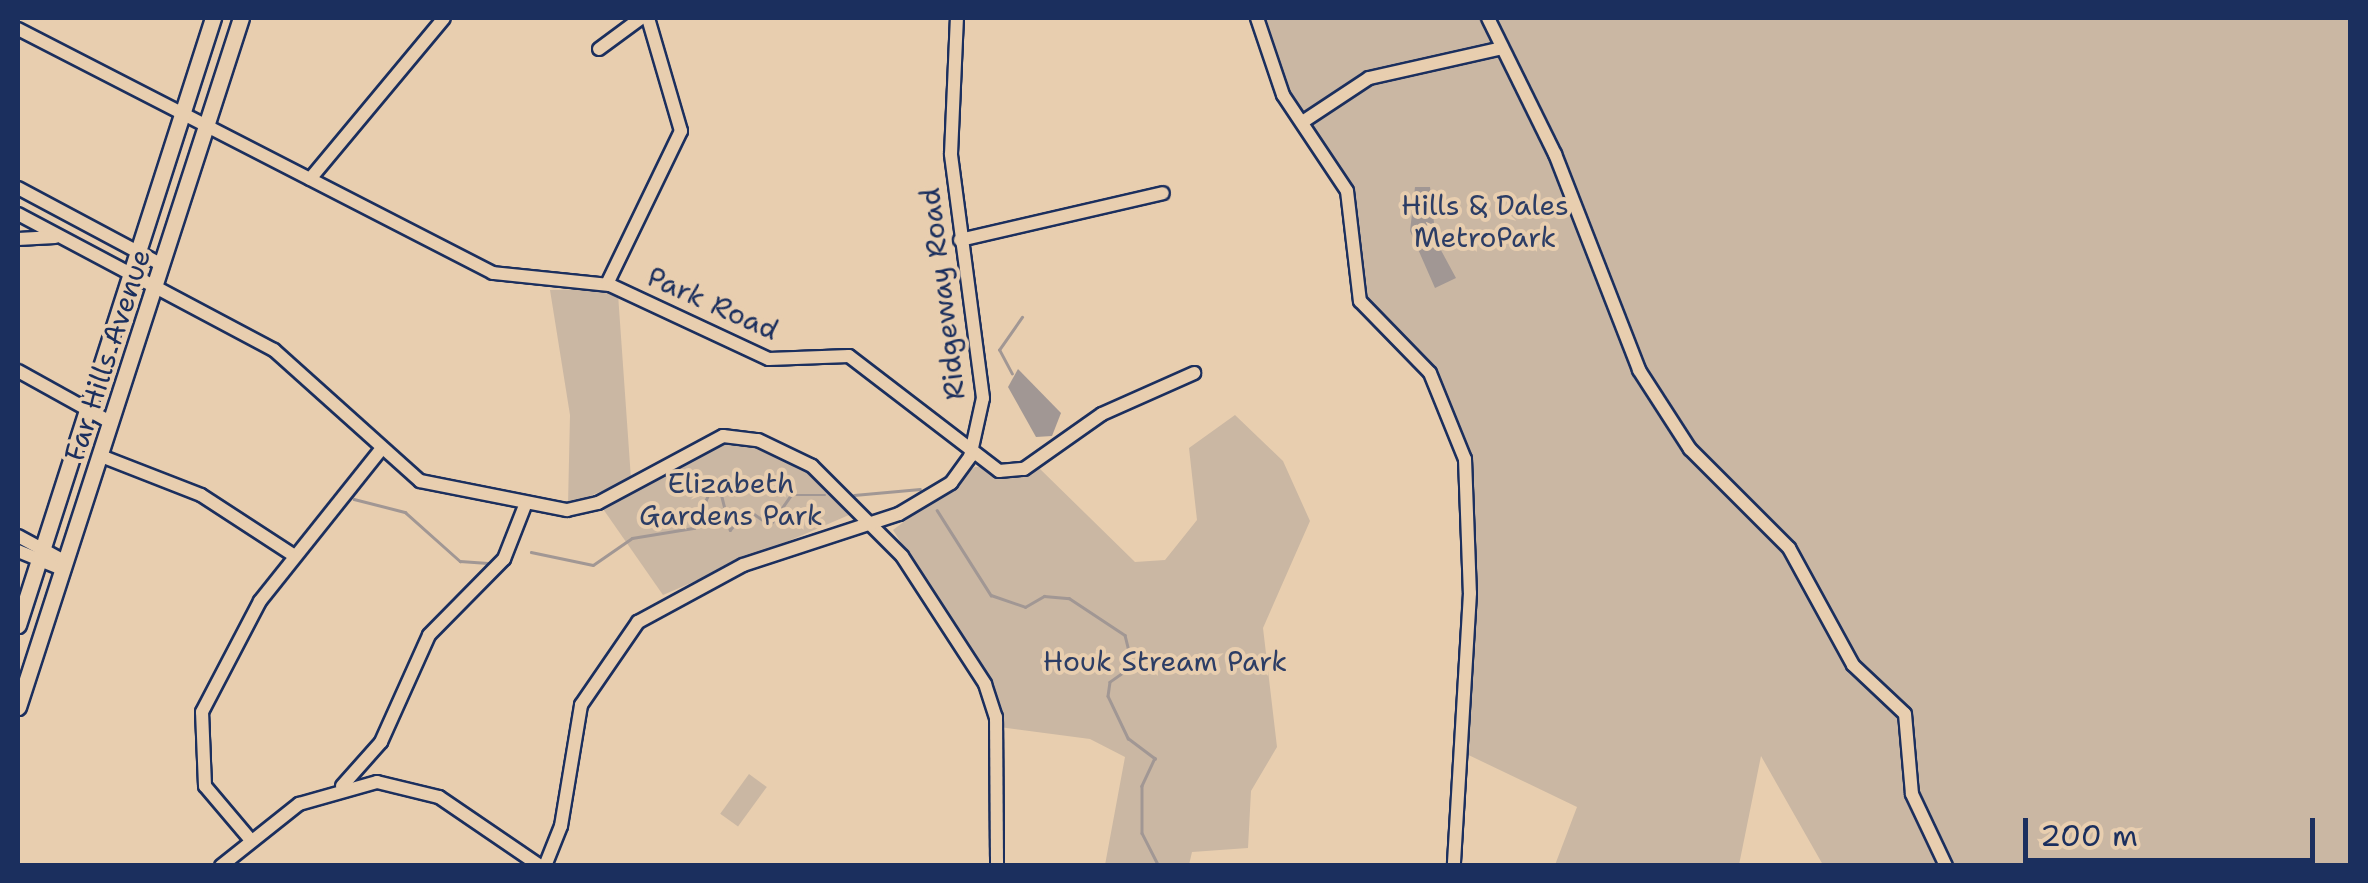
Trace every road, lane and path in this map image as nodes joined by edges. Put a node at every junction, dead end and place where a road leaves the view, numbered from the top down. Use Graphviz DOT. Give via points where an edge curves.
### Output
graph roads {
  1 [pos="213,18"];
  2 [pos="241,18"];
  3 [pos="444,18"];
  4 [pos="644,18"];
  5 [pos="957,18"];
  6 [pos="1257,18"];
  7 [pos="1488,18"];
  8 [pos="18,29"];
  9 [pos="1502,48"];
  10 [pos="599,49"];
  11 [pos="182,116"];
  12 [pos="1304,121"];
  13 [pos="206,128"];
  14 [pos="310,179"];
  15 [pos="18,188"];
  16 [pos="1162,193"];
  17 [pos="18,214"];
  18 [pos="57,237"];
  19 [pos="18,240"];
  20 [pos="960,240"];
  21 [pos="138,252"];
  22 [pos="162,265"];
  23 [pos="131,272"];
  24 [pos="607,284"];
  25 [pos="155,286"];
  26 [pos="18,372"];
  27 [pos="1194,373"];
  28 [pos="86,409"];
  29 [pos="112,423"];
  30 [pos="379,452"];
  31 [pos="972,453"];
  32 [pos="102,456"];
  33 [pos="526,503"];
  34 [pos="874,522"];
  35 [pos="18,536"];
  36 [pos="18,551"];
  37 [pos="41,556"];
  38 [pos="293,556"];
  39 [pos="65,566"];
  40 [pos="18,625"];
  41 [pos="18,707"];
  42 [pos="341,788"];
  43 [pos="249,838"];
  44 [pos="221,866"];
  45 [pos="542,866"];
  46 [pos="997,866"];
  47 [pos="1454,866"];
  48 [pos="1946,866"];
  1 -- 11 [label="main road, Far Hills Avenue"];
  2 -- 13 [label="main road, Far Hills Avenue"];
  3 -- 14 [label="street"];
  4 -- 10 [label="street"];
  4 -- 24 [label="street" via="679,102 679,145"];
  5 -- 20 [label="street, Ridgeway Road" via="951,154"];
  6 -- 12 [label="street" via="1261,48"];
  7 -- 9 [label="street"];
  8 -- 11 [label="street, Park Road"];
  9 -- 12 [label="street" via="1369,78"];
  9 -- 48 [label="street" via="1556,154 1639,370 1690,449 1790,548 1853,664 1905,714 1912,794"];
  11 -- 13 [label="street, Park Road"];
  11 -- 21 [label="main road, Far Hills Avenue"];
  12 -- 47 [label="street" via="1347,191 1360,301 1430,374 1465,459 1461,798"];
  13 -- 14 [label="street, Park Road"];
  13 -- 22 [label="main road, Far Hills Avenue"];
  14 -- 24 [label="street, Park Road" via="510,279"];
  15 -- 21 [label="street"];
  16 -- 20 [label="street"];
  17 -- 18 [label="street"];
  18 -- 19 [label="street"];
  18 -- 23 [label="street"];
  20 -- 31 [label="street, Ridgeway Road" via="981,359"];
  21 -- 22 [label="street"];
  21 -- 23 [label="main road, Far Hills Avenue"];
  22 -- 25 [label="main road, Far Hills Avenue"];
  23 -- 25 [label="street"];
  23 -- 28 [label="main road, Far Hills Avenue"];
  24 -- 31 [label="street, Park Road" via="756,356 849,356"];
  25 -- 29 [label="main road, Far Hills Avenue"];
  25 -- 30 [label="street" via="294,364"];
  26 -- 28 [label="street"];
  27 -- 31 [label="street, Park Road" via="1102,414 1016,472"];
  28 -- 29 [label="street"];
  28 -- 37 [label="main road, Far Hills Avenue"];
  29 -- 32 [label="main road, Far Hills Avenue"];
  30 -- 33 [label="street" via="420,481"];
  30 -- 38 [label="street"];
  31 -- 34 [label="street" via="936,494"];
  32 -- 38 [label="street" via="201,495"];
  32 -- 39 [label="main road, Far Hills Avenue"];
  33 -- 34 [label="street" via="598,503 732,436 812,466"];
  33 -- 42 [label="street" via="504,559 429,636 382,742"];
  34 -- 45 [label="street" via="742,564 670,600 623,636 580,706 561,826"];
  34 -- 46 [label="street" via="994,706"];
  35 -- 37 [label="street"];
  36 -- 37 [label="street"];
  37 -- 39 [label="street"];
  37 -- 40 [label="main road, Far Hills Avenue"];
  38 -- 43 [label="street" via="235,641 198,728 205,786"];
  39 -- 41 [label="main road, Far Hills Avenue"];
  42 -- 43 [label="street"];
  42 -- 45 [label="street" via="425,790"];
  43 -- 44 [label="street"];
}
